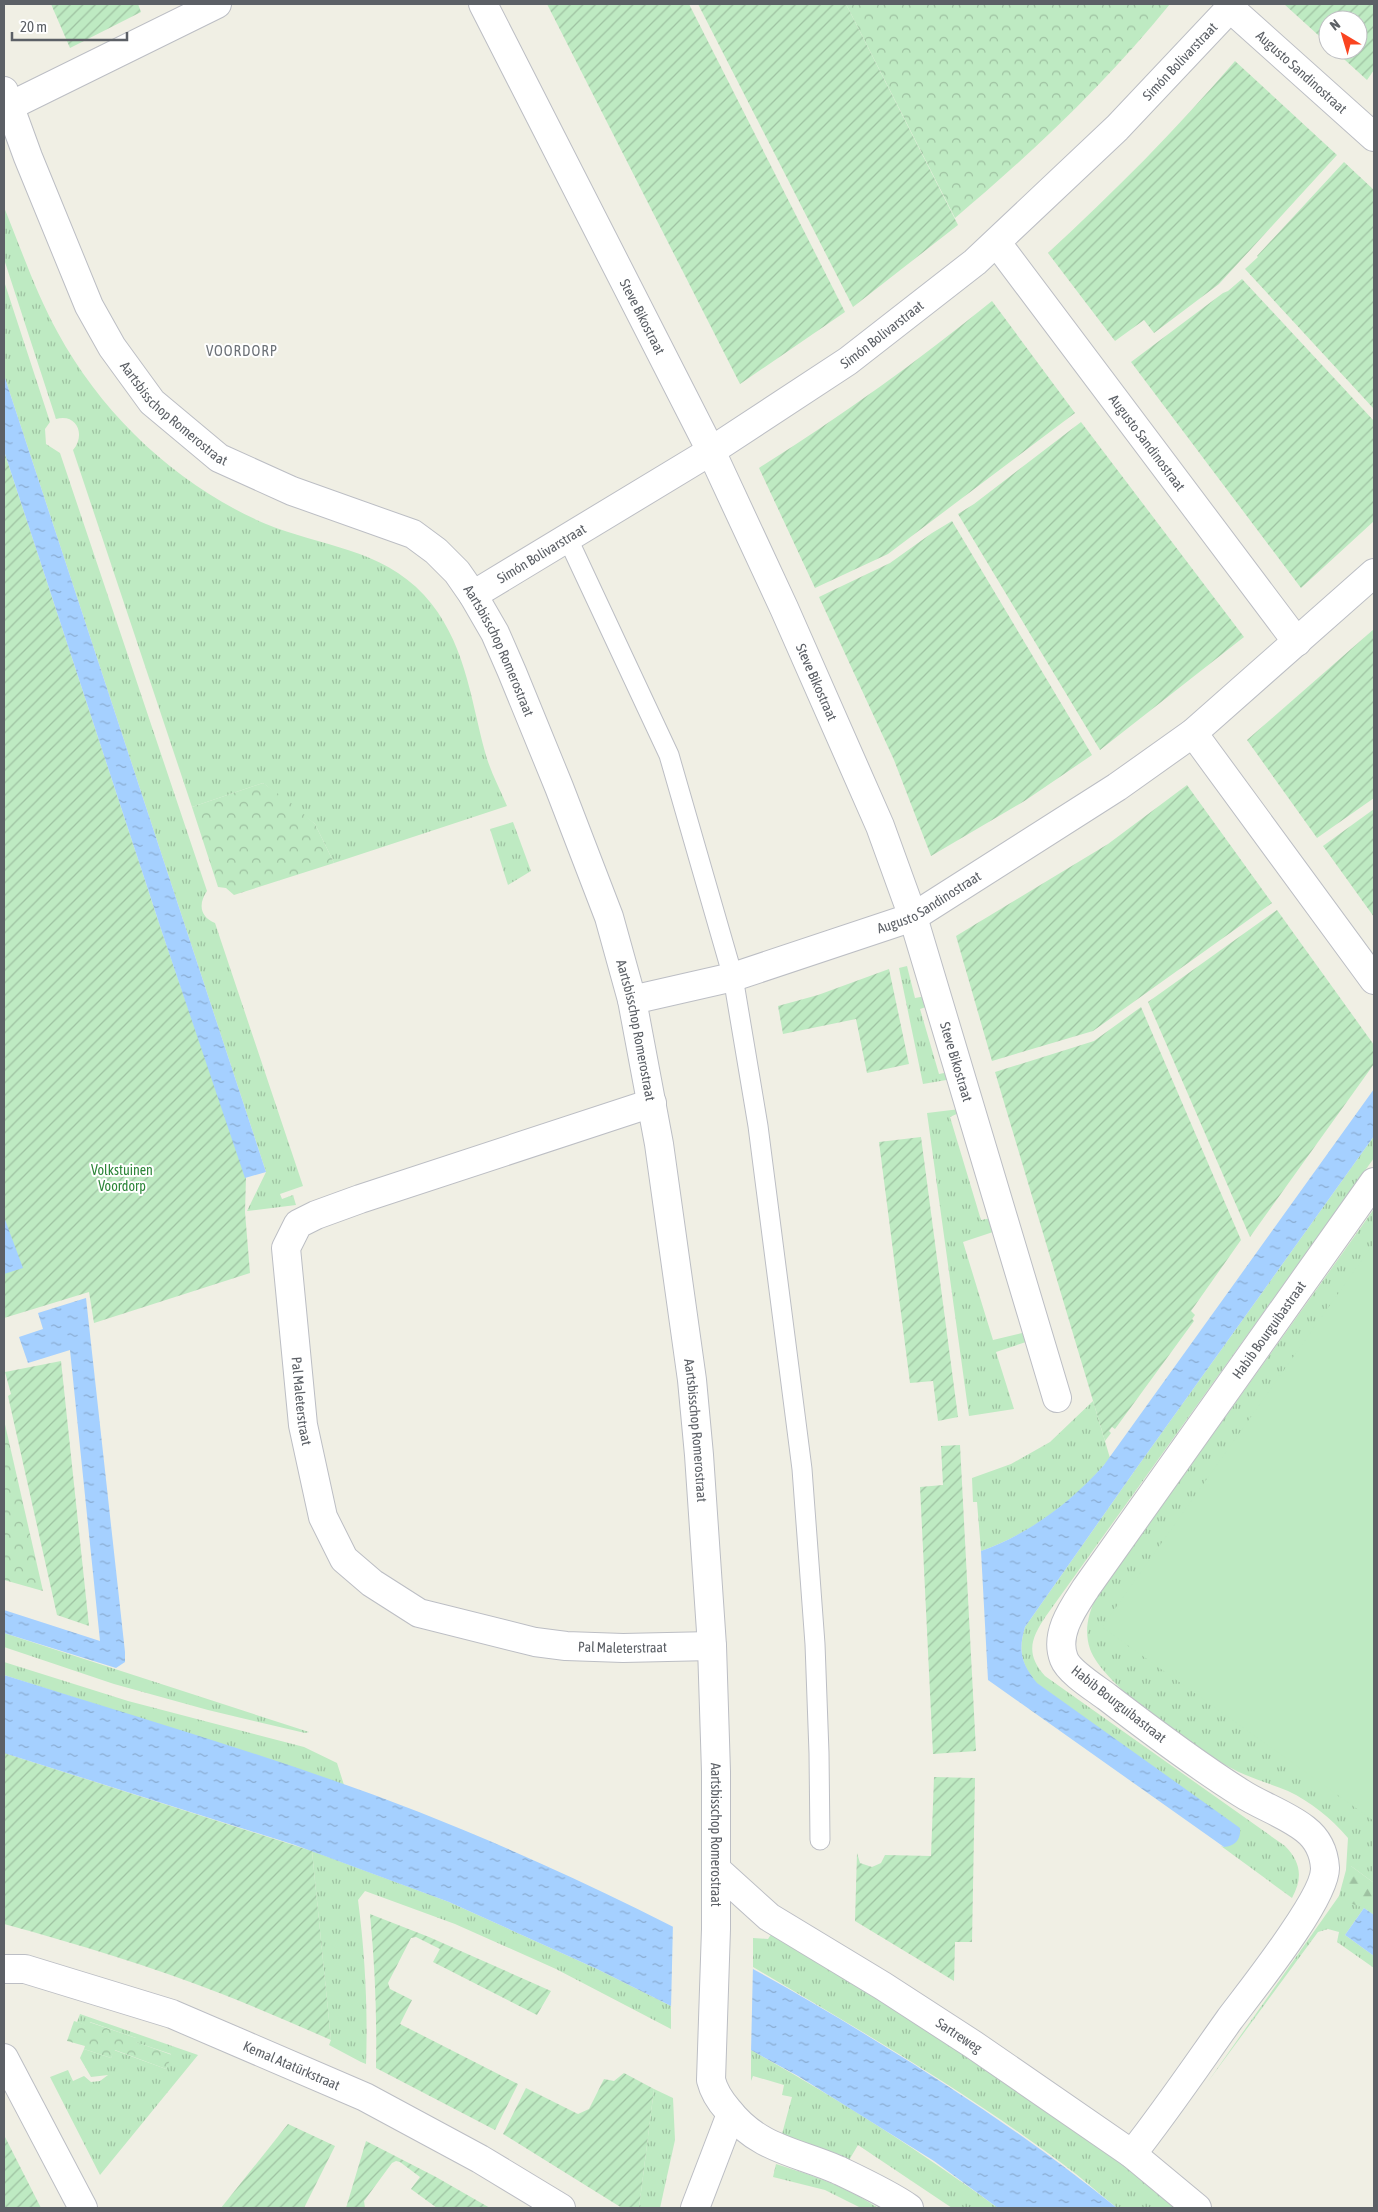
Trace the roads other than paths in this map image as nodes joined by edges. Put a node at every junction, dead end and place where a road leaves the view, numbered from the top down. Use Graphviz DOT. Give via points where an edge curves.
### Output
graph roads {
  1 [pos="217,4"];
  2 [pos="483,4"];
  3 [pos="1232,6"];
  4 [pos="7,99"];
  5 [pos="1374,137"];
  6 [pos="996,244"];
  7 [pos="710,451"];
  8 [pos="567,537"];
  9 [pos="1374,573"];
  10 [pos="473,596"];
  11 [pos="1297,642"];
  12 [pos="1193,733"];
  13 [pos="913,916"];
  14 [pos="733,977"];
  15 [pos="1374,980"];
  16 [pos="632,1000"];
  17 [pos="652,1104"];
  18 [pos="1374,1182"];
  19 [pos="1057,1398"];
  20 [pos="712,1646"];
  21 [pos="820,1840"];
  22 [pos="716,1870"];
  23 [pos="4,1969"];
  24 [pos="4,2058"];
  25 [pos="731,2114"];
  26 [pos="1132,2154"];
  27 [pos="82,2208"];
  28 [pos="561,2208"];
  29 [pos="696,2208"];
  30 [pos="909,2208"];
  31 [pos="1197,2208"];
  1 -- 4 [label="street"];
  2 -- 7 [label="street, Steve Bikostraat"];
  3 -- 5 [label="street, Augusto Sandinostraat"];
  3 -- 6 [label="street, Simón Bolivarstraat" via="1117,128"];
  4 -- 10 [label="street, Aartsbisschop Romerostraat" via="89,306 112,347 152,402 219,458 292,492 413,534 457,572"];
  6 -- 7 [label="street, Simón Bolivarstraat" via="848,361"];
  6 -- 11 [label="street, Augusto Sandinostraat"];
  7 -- 8 [label="street, Simón Bolivarstraat"];
  7 -- 13 [label="street, Steve Bikostraat" via="784,608 880,826"];
  8 -- 10 [label="street, Simón Bolivarstraat"];
  8 -- 14 [label="lane" via="669,755"];
  9 -- 11 [label="street, Augusto Sandinostraat"];
  10 -- 16 [label="street, Aartsbisschop Romerostraat" via="495,633 556,778 609,917"];
  11 -- 12 [label="street, Augusto Sandinostraat"];
  12 -- 13 [label="street, Augusto Sandinostraat"];
  12 -- 15 [label="street"];
  13 -- 14 [label="street, Augusto Sandinostraat"];
  13 -- 19 [label="street, Steve Bikostraat"];
  14 -- 16 [label="street, Augusto Sandinostraat"];
  14 -- 21 [label="lane" via="758,1126 802,1469 815,1644"];
  16 -- 17 [label="street, Aartsbisschop Romerostraat"];
  17 -- 20 [label="street, Aartsbisschop Romerostraat" via="692,1380"];
  17 -- 20 [label="street, Pal Maleterstraat" via="360,1199 298,1224 286,1248 303,1425 323,1517 344,1559 372,1583 419,1613 535,1642 566,1646"];
  18 -- 26 [label="street, Habib Bourguibastraat" via="1086,1588 1069,1615 1062,1637 1064,1660 1078,1675 1242,1794 1306,1829 1322,1851 1325,1871 1306,1912 1278,1955"];
  20 -- 22 [label="street, Aartsbisschop Romerostraat"];
  22 -- 25 [label="street, Aartsbisschop Romerostraat" via="711,2080"];
  22 -- 26 [label="street, Sartreweg" via="769,1917 965,2039"];
  23 -- 28 [label="street, Kemal Atatürkstraat" via="25,1969 172,2014 365,2097 480,2159"];
  24 -- 27 [label="street"];
  25 -- 29 [label="street"];
  25 -- 30 [label="street" via="762,2141 837,2170"];
  26 -- 31 [label="street, Sartreweg"];
}
